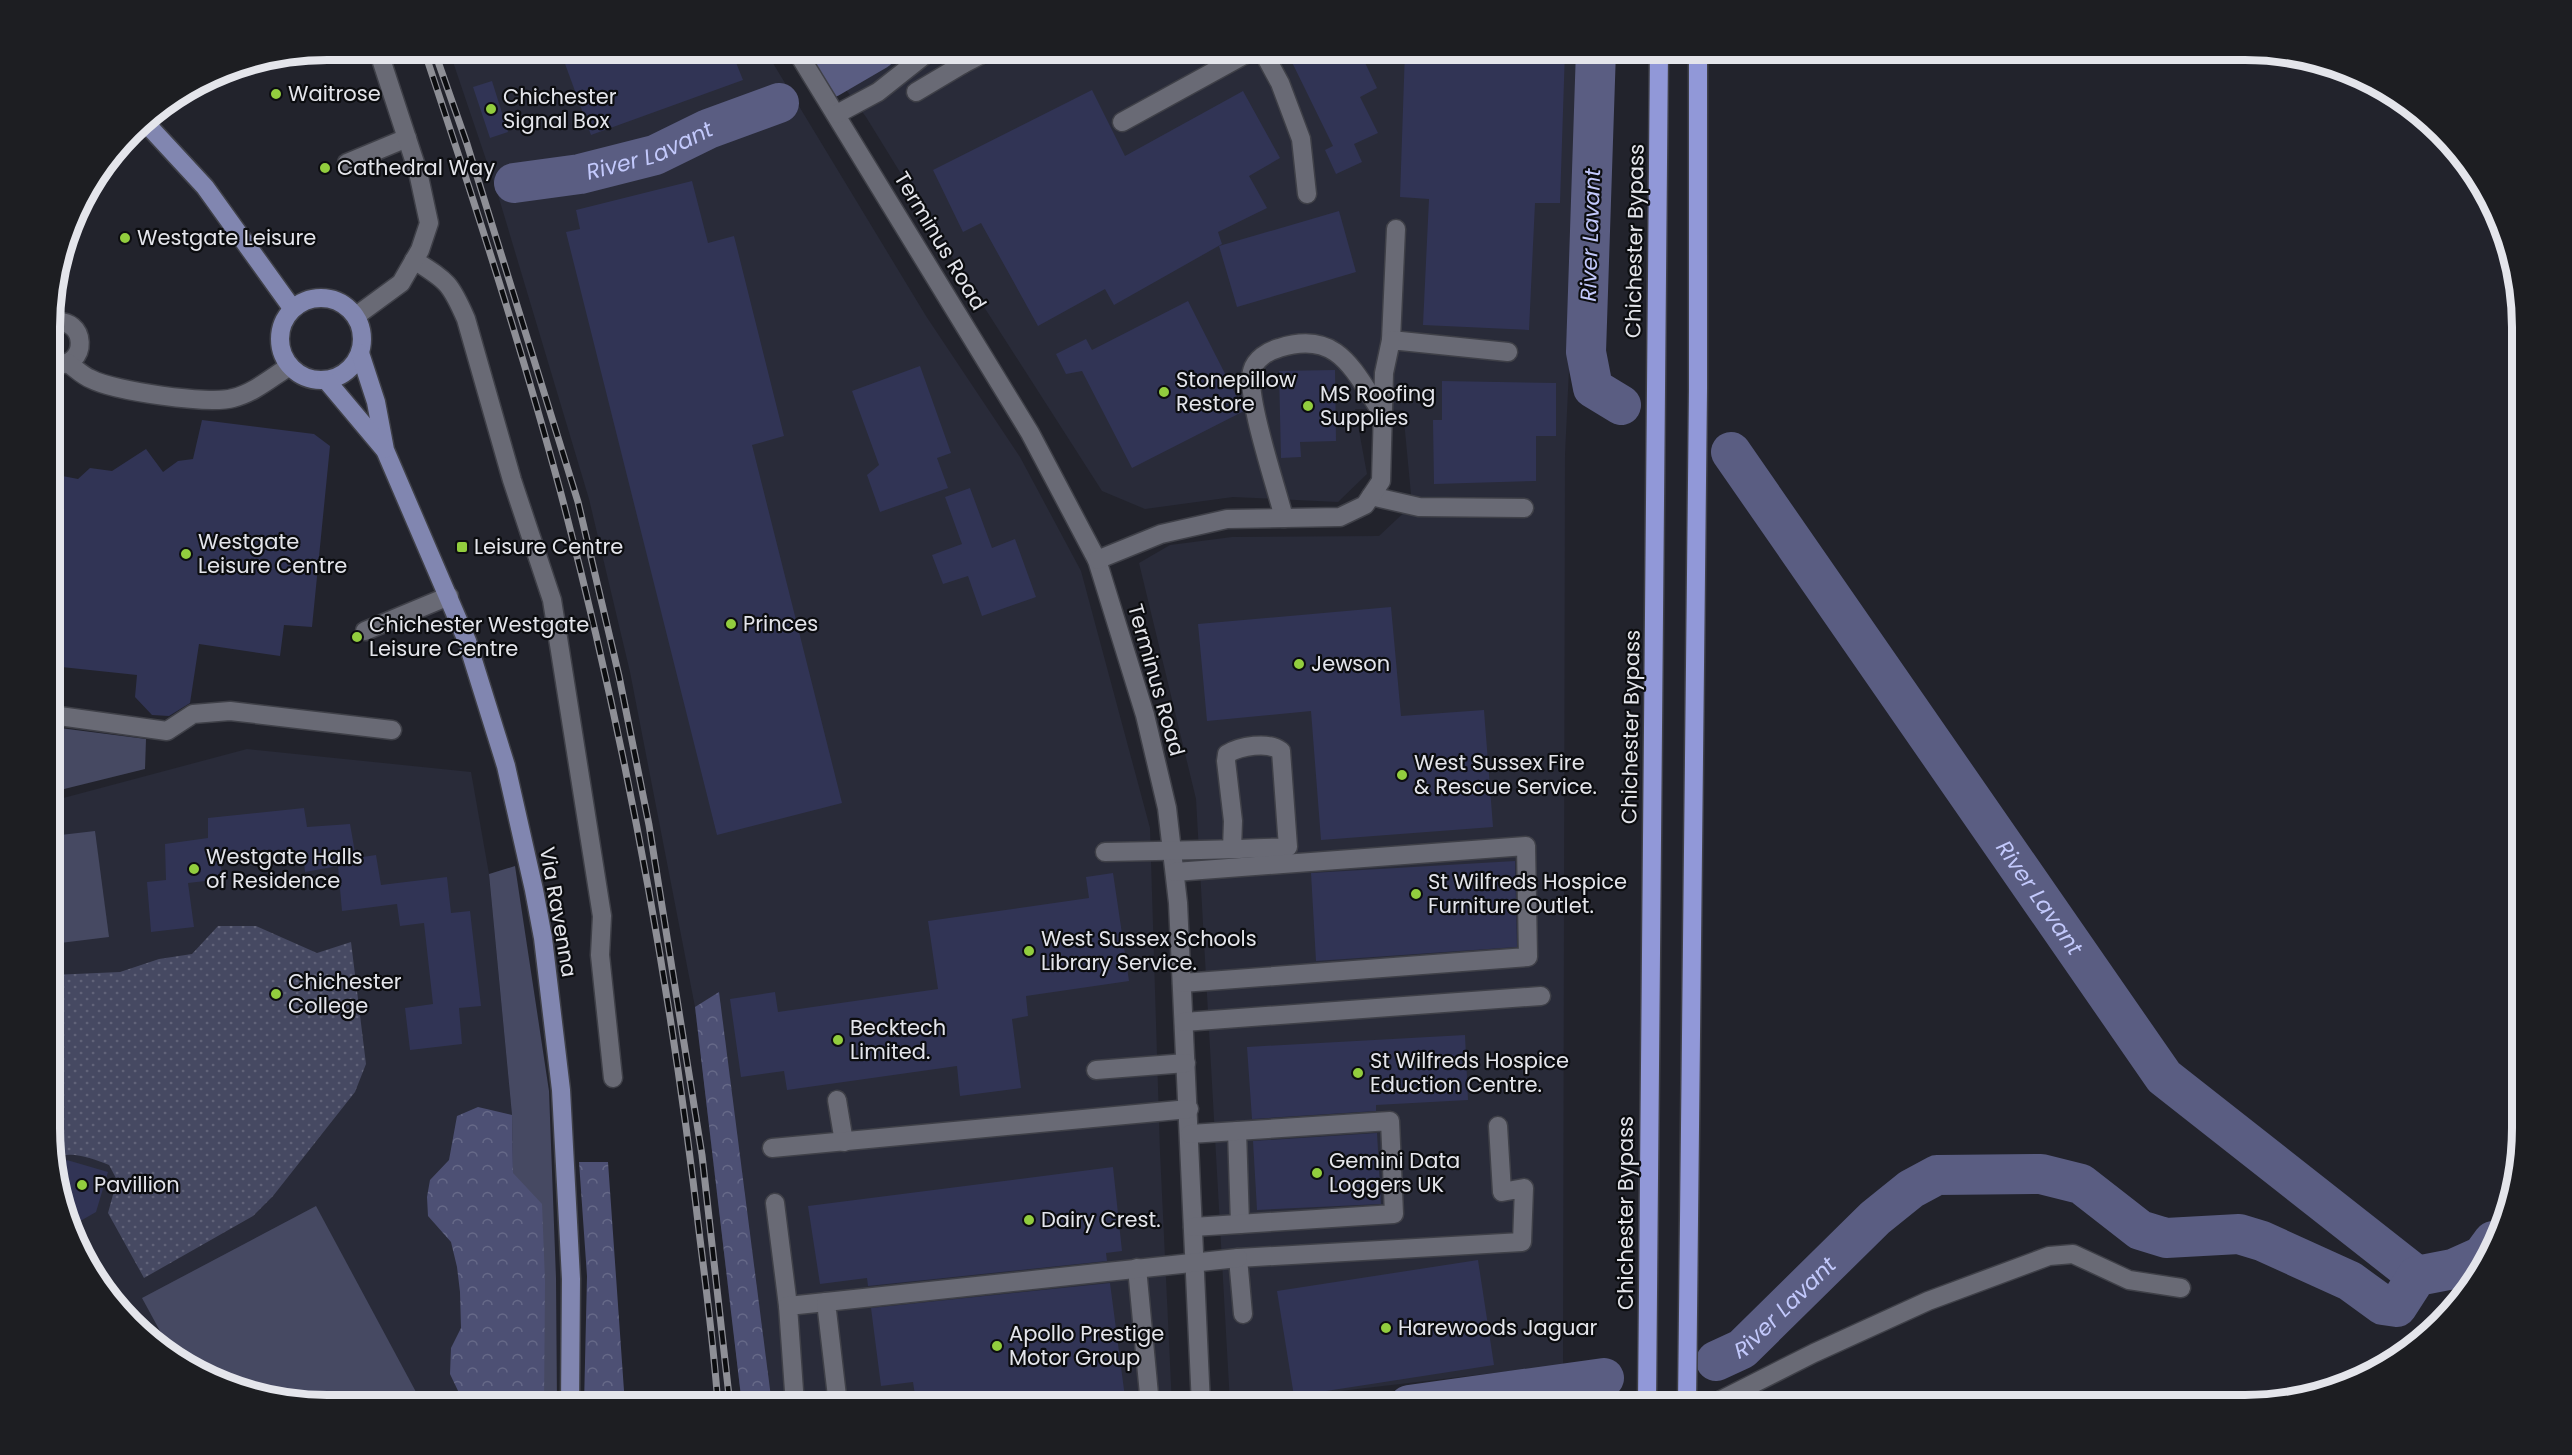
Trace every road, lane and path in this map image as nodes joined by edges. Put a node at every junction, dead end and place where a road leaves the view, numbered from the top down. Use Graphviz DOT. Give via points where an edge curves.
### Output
graph roads {
  1 [pos="381,60"];
  2 [pos="802,60"];
  3 [pos="919,60"];
  4 [pos="954,60"];
  5 [pos="1235,60"];
  6 [pos="1267,60"];
  7 [pos="1659,60"];
  8 [pos="1698,60"];
  9 [pos="916,92"];
  10 [pos="837,114"];
  11 [pos="1122,122"];
  12 [pos="150,127"];
  13 [pos="407,138"];
  14 [pos="347,163"];
  15 [pos="1307,194"];
  16 [pos="1396,229"];
  17 [pos="414,260"];
  18 [pos="292,309"];
  19 [pos="356,316"];
  20 [pos="60,322"];
  21 [pos="1391,340"];
  22 [pos="1508,352"];
  23 [pos="360,353"];
  24 [pos="60,364"];
  25 [pos="290,366"];
  26 [pos="326,380"];
  27 [pos="1383,412"];
  28 [pos="385,450"];
  29 [pos="1371,496"];
  30 [pos="1524,508"];
  31 [pos="1284,518"];
  32 [pos="1097,560"];
  33 [pos="449,596"];
  34 [pos="364,631"];
  35 [pos="60,716"];
  36 [pos="392,730"];
  37 [pos="1232,849"];
  38 [pos="1173,851"];
  39 [pos="1105,852"];
  40 [pos="1175,872"];
  41 [pos="1182,983"];
  42 [pos="1541,996"];
  43 [pos="1184,1022"];
  44 [pos="1186,1064"];
  45 [pos="1096,1070"];
  46 [pos="613,1078"];
  47 [pos="837,1100"];
  48 [pos="1189,1109"];
  49 [pos="1498,1126"];
  50 [pos="1237,1131"];
  51 [pos="1190,1134"];
  52 [pos="844,1142"];
  53 [pos="772,1148"];
  54 [pos="775,1203"];
  55 [pos="1240,1224"];
  56 [pos="1193,1227"];
  57 [pos="1238,1258"];
  58 [pos="1195,1261"];
  59 [pos="1137,1268"];
  60 [pos="2181,1287"];
  61 [pos="826,1302"];
  62 [pos="788,1306"];
  63 [pos="1243,1314"];
  64 [pos="570,1395"];
  65 [pos="794,1395"];
  66 [pos="837,1395"];
  67 [pos="1149,1395"];
  68 [pos="1201,1395"];
  69 [pos="1647,1395"];
  70 [pos="1687,1395"];
  71 [pos="1731,1395"];
  1 -- 13 [label="street"];
  2 -- 10 [label="street, Terminus Road"];
  3 -- 10 [label="street" via="879,92"];
  4 -- 9 [label="street"];
  5 -- 11 [label="street"];
  6 -- 15 [label="street" via="1301,139"];
  7 -- 69 [label="highway, Chichester Bypass"];
  8 -- 70 [label="highway"];
  10 -- 32 [label="street, Terminus Road" via="1030,433"];
  12 -- 18 [label="main road" via="205,187"];
  13 -- 14 [label="street"];
  13 -- 17 [label="street" via="429,223"];
  16 -- 21 [label="street"];
  17 -- 19 [label="street" via="401,283"];
  17 -- 46 [label="street" via="447,281 466,319 512,480 552,600 602,916 600,955"];
  18 -- 19 [label="main road" via="302,302 326,297 338,300"];
  18 -- 25 [label="main road" via="284,319 280,343"];
  19 -- 23 [label="main road" via="363,340"];
  20 -- 24 [label="street" via="69,324 78,334 80,348 78,354"];
  21 -- 22 [label="street"];
  21 -- 27 [label="street" via="1384,373"];
  23 -- 26 [label="main road" via="347,371"];
  23 -- 28 [label="main road, Via Ravenna" via="376,402"];
  24 -- 25 [label="street" via="91,380 130,390 204,399 232,399"];
  25 -- 26 [label="main road" via="306,377"];
  26 -- 28 [label="main road, Via Ravenna"];
  27 -- 29 [label="street" via="1381,481"];
  27 -- 31 [label="street" via="1345,360 1325,344 1299,342 1260,357 1252,371 1252,390"];
  28 -- 33 [label="main road, Via Ravenna"];
  29 -- 30 [label="street" via="1419,507"];
  29 -- 31 [label="street" via="1365,505 1340,517"];
  31 -- 32 [label="street" via="1227,519 1161,534"];
  32 -- 38 [label="street, Terminus Road" via="1145,715"];
  33 -- 34 [label="street"];
  33 -- 64 [label="main road, Via Ravenna" via="506,766 543,938 561,1090 571,1279"];
  35 -- 36 [label="street" via="167,731 193,714 230,711"];
  37 -- 37 [label="street" via="1288,847 1281,751 1275,746 1227,754"];
  37 -- 38 [label="street"];
  38 -- 39 [label="street"];
  38 -- 40 [label="street, Terminus Road"];
  40 -- 41 [label="street, Terminus Road"];
  40 -- 41 [label="street" via="1526,846 1528,957"];
  41 -- 43 [label="street, Terminus Road"];
  42 -- 43 [label="street"];
  43 -- 44 [label="street, Terminus Road"];
  44 -- 45 [label="street"];
  44 -- 48 [label="street, Terminus Road"];
  47 -- 52 [label="street"];
  48 -- 51 [label="street, Terminus Road"];
  48 -- 52 [label="street"];
  49 -- 57 [label="street" via="1502,1192 1524,1188 1522,1242"];
  50 -- 51 [label="street"];
  50 -- 55 [label="street"];
  50 -- 55 [label="street" via="1390,1121 1394,1214"];
  51 -- 56 [label="street, Terminus Road"];
  52 -- 53 [label="street"];
  54 -- 62 [label="street"];
  55 -- 56 [label="street"];
  56 -- 58 [label="street, Terminus Road"];
  57 -- 58 [label="street"];
  57 -- 63 [label="street"];
  58 -- 59 [label="street"];
  58 -- 68 [label="street, Terminus Road"];
  59 -- 61 [label="street"];
  59 -- 67 [label="street"];
  60 -- 71 [label="street" via="2129,1280 2073,1254 2049,1256 1928,1301"];
  61 -- 62 [label="street"];
  61 -- 66 [label="street"];
  62 -- 65 [label="street"];
}
